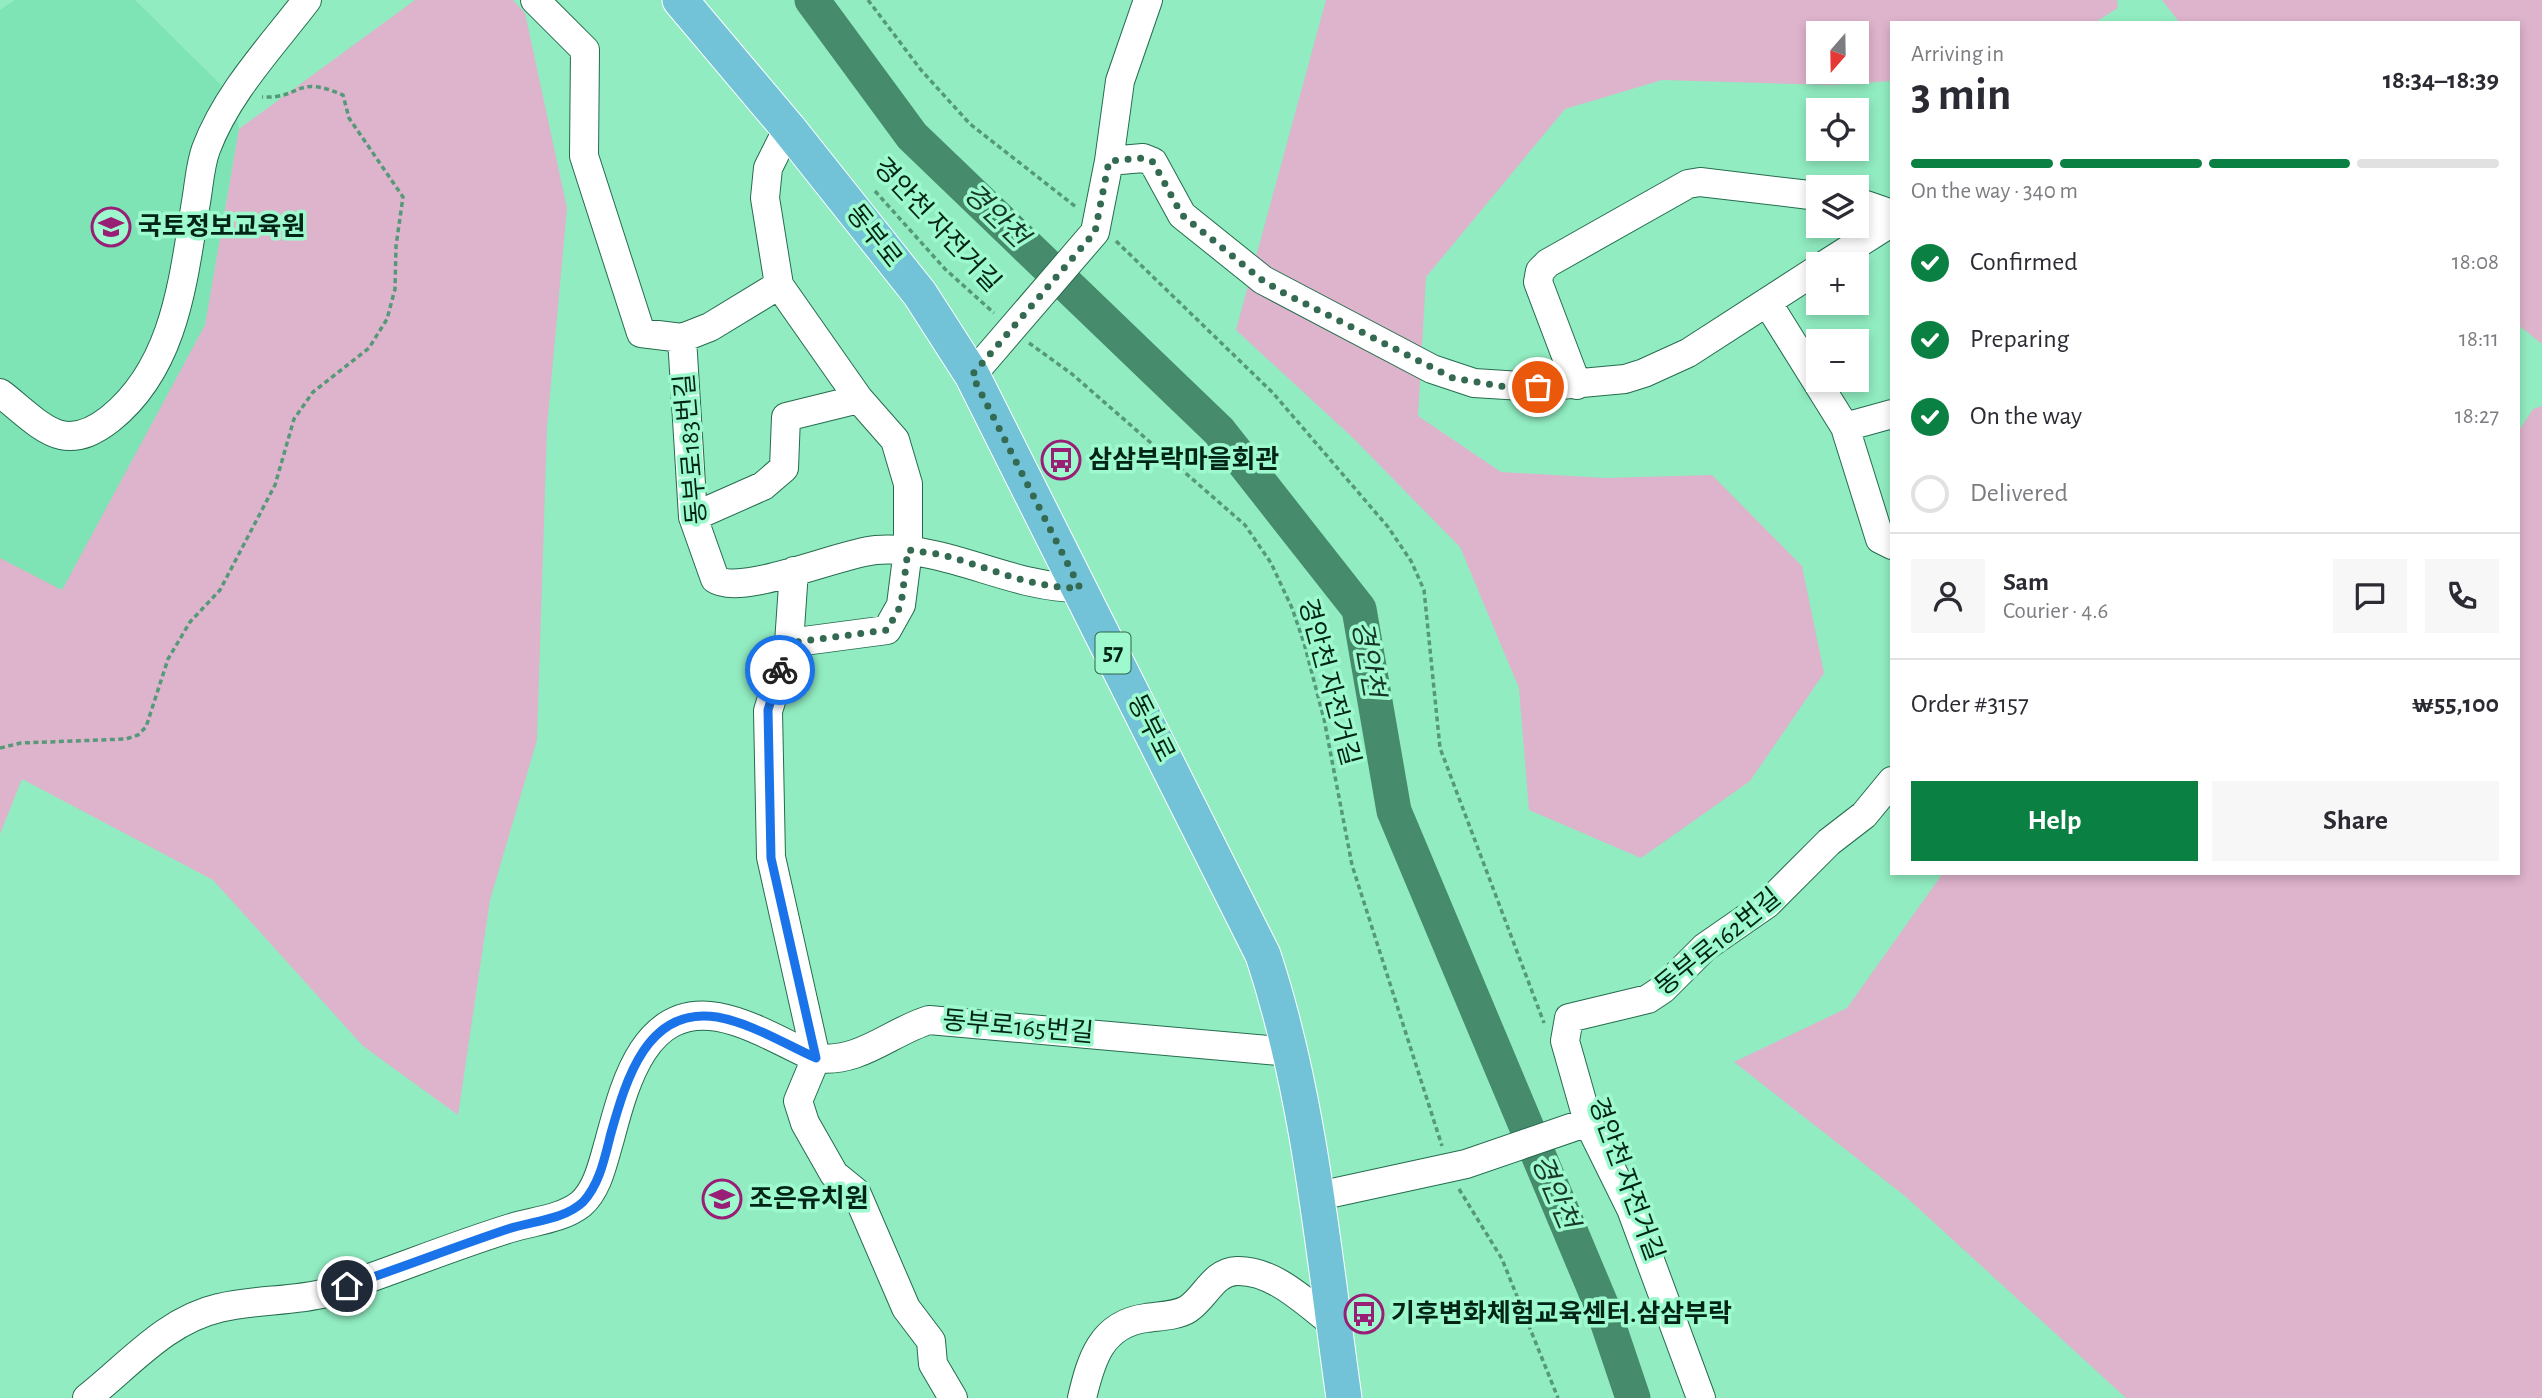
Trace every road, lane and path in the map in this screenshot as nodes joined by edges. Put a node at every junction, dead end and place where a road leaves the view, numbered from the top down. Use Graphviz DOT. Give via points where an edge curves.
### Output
graph roads {
  1 [pos="307,0"];
  2 [pos="535,0"];
  3 [pos="680,0"];
  4 [pos="701,0"];
  5 [pos="868,0"];
  6 [pos="1148,0"];
  7 [pos="240,88"];
  8 [pos="788,128"];
  9 [pos="1109,161"];
  10 [pos="870,184"];
  11 [pos="1806,195"];
  12 [pos="1869,206"];
  13 [pos="1890,213"];
  14 [pos="1890,223"];
  15 [pos="1095,227"];
  16 [pos="1845,252"];
  17 [pos="1806,277"];
  18 [pos="779,285"];
  19 [pos="1767,302"];
  20 [pos="1012,330"];
  21 [pos="682,338"];
  22 [pos="977,369"];
  23 [pos="1577,385"];
  24 [pos="0,393"];
  25 [pos="859,399"];
  26 [pos="1890,415"];
  27 [pos="1845,427"];
  28 [pos="693,517"];
  29 [pos="1890,544"];
  30 [pos="908,550"];
  31 [pos="794,571"];
  32 [pos="1080,588"];
  33 [pos="789,643"];
  34 [pos="0,748"];
  35 [pos="1890,784"];
  36 [pos="1548,1033"];
  37 [pos="1290,1052"];
  38 [pos="816,1058"];
  39 [pos="1588,1122"];
  40 [pos="1458,1167"];
  41 [pos="1320,1196"];
  42 [pos="1334,1324"];
  43 [pos="87,1398"];
  44 [pos="953,1398"];
  45 [pos="1082,1398"];
  46 [pos="1345,1398"];
  47 [pos="1361,1398"];
  48 [pos="1558,1398"];
  49 [pos="1701,1398"];
  1 -- 7 [label="street"];
  2 -- 21 [label="street" via="585,50 584,156 641,333"];
  3 -- 8 [label="main road, 동부로 / 57"];
  4 -- 22 [label="main road" via="933,285"];
  5 -- 15 [label="path" via="921,70 970,124"];
  6 -- 9 [label="street" via="1120,81"];
  7 -- 24 [label="street" via="216,124 204,154 176,317 144,383 96,430 75,436 47,428"];
  7 -- 34 [label="path" via="268,98 307,84 342,95 349,118 403,197 395,289 387,319 369,348 313,392 294,419 275,485 220,590 190,622 168,659 146,727 126,739"];
  8 -- 18 [label="street" via="768,168 765,198"];
  8 -- 22 [label="main road, 동부로 / 57"];
  9 -- 15 [label="street"];
  9 -- 23 [label="street" via="1143,158 1153,162 1182,215 1262,280 1432,369 1474,383 1506,387"];
  10 -- 20 [label="path, 경안천 자전거길" via="945,269"];
  11 -- 23 [label="street" via="1688,184 1548,263 1538,282"];
  12 -- 13 [label="street"];
  14 -- 16 [label="street"];
  15 -- 20 [label="street"];
  15 -- 36 [label="path" via="1273,393 1388,527 1411,561 1424,590 1440,748"];
  17 -- 19 [label="street"];
  18 -- 21 [label="street, 동부로183번길" via="710,327"];
  18 -- 25 [label="street"];
  19 -- 23 [label="street" via="1664,366 1625,379"];
  19 -- 27 [label="street"];
  20 -- 22 [label="street"];
  20 -- 40 [label="path, 경안천 자전거길" via="1072,374 1245,525 1270,563 1304,643 1352,865"];
  21 -- 28 [label="street, 동부로183번길"];
  22 -- 32 [label="main road, 동부로 / 57"];
  22 -- 41 [label="main road" via="1271,946 1302,1049"];
  25 -- 28 [label="street" via="786,417 783,468 763,486"];
  25 -- 30 [label="street" via="895,440 908,484"];
  26 -- 27 [label="street"];
  27 -- 29 [label="street" via="1880,539"];
  28 -- 31 [label="street, 동부로183번길" via="710,570 722,584 758,582"];
  30 -- 31 [label="street, 동부로183번길" via="855,552"];
  30 -- 32 [label="street, 동부로183번길" via="954,558 1028,583"];
  30 -- 33 [label="street" via="901,605 887,630"];
  31 -- 33 [label="street"];
  32 -- 37 [label="main road, 동부로 / 57" via="1263,955"];
  33 -- 38 [label="street" via="768,710 771,858"];
  35 -- 39 [label="street, 동부로162번길" via="1864,816 1829,842 1767,904 1705,947 1662,989 1638,1002 1569,1018 1565,1041"];
  37 -- 38 [label="street, 동부로165번길" via="929,1020 849,1057"];
  37 -- 41 [label="main road, 동부로 / 57"];
  38 -- 43 [label="street, 동부로165번길" via="718,1017 682,1018 654,1037 631,1070 601,1168 582,1203 326,1293 206,1312 156,1339"];
  38 -- 44 [label="street" via="798,1101 805,1123 834,1174 856,1192 906,1308 931,1341 933,1364"];
  39 -- 40 [label="street"];
  39 -- 49 [label="street" via="1631,1209"];
  40 -- 41 [label="street"];
  40 -- 48 [label="path, 경안천 자전거길" via="1503,1259"];
  41 -- 42 [label="main road, 동부로 / 57"];
  41 -- 47 [label="main road"];
  42 -- 45 [label="street" via="1280,1284 1257,1273 1236,1271 1220,1276 1188,1309 1141,1318 1107,1335 1091,1360"];
  42 -- 46 [label="main road, 동부로 / 57"];
}
